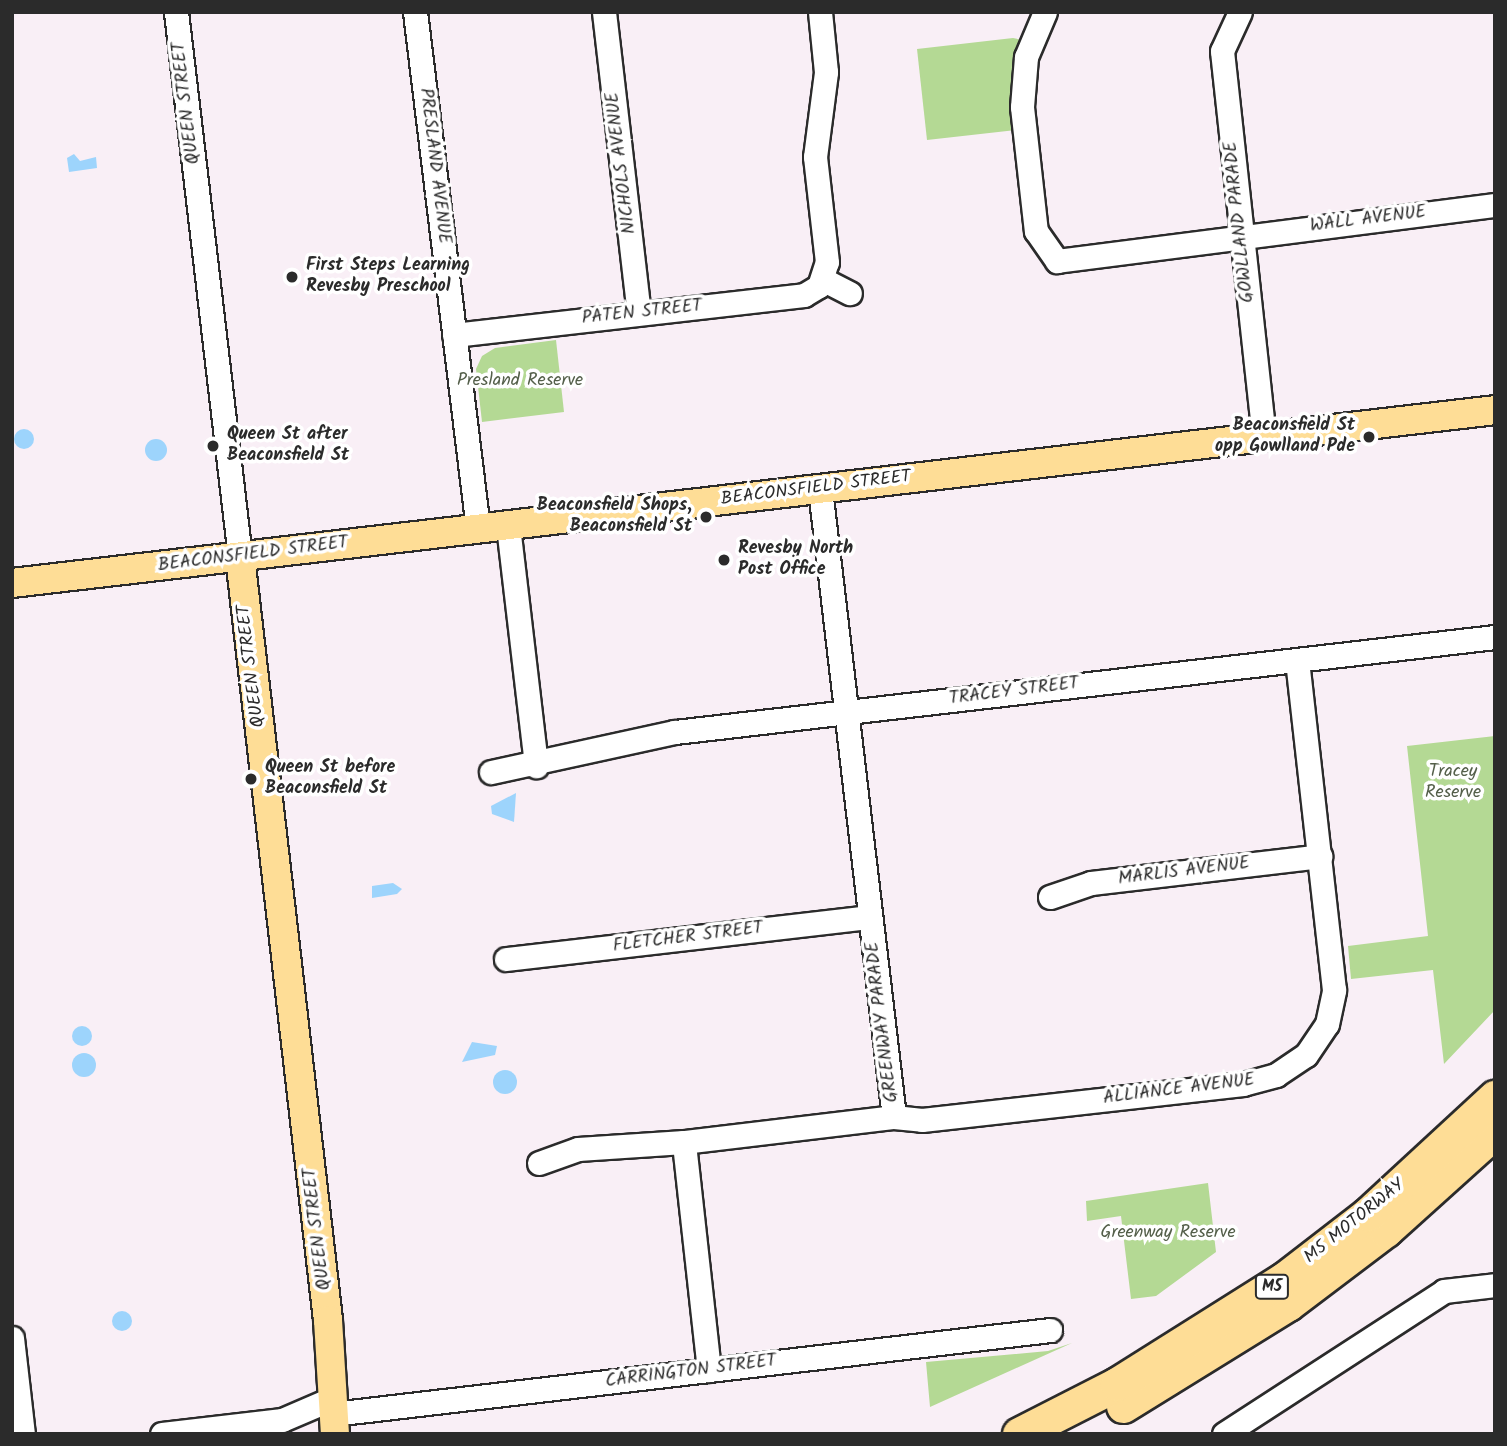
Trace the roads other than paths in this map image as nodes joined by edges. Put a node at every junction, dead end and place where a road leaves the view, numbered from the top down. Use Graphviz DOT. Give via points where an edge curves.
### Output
graph roads {
  1 [pos="176,12"];
  2 [pos="415,12"];
  3 [pos="604,12"];
  4 [pos="820,12"];
  5 [pos="1045,12"];
  6 [pos="1240,12"];
  7 [pos="1495,205"];
  8 [pos="1242,239"];
  9 [pos="824,280"];
  10 [pos="850,293"];
  11 [pos="639,313"];
  12 [pos="454,335"];
  13 [pos="1495,410"];
  14 [pos="1264,437"];
  15 [pos="820,489"];
  16 [pos="508,526"];
  17 [pos="478,529"];
  18 [pos="240,557"];
  19 [pos="12,583"];
  20 [pos="1495,637"];
  21 [pos="1297,660"];
  22 [pos="847,712"];
  23 [pos="536,766"];
  24 [pos="491,772"];
  25 [pos="1320,856"];
  26 [pos="1050,897"];
  27 [pos="870,917"];
  28 [pos="506,959"];
  29 [pos="1495,1097"];
  30 [pos="894,1117"];
  31 [pos="1495,1132"];
  32 [pos="684,1142"];
  33 [pos="539,1163"];
  34 [pos="1495,1285"];
  35 [pos="1050,1330"];
  36 [pos="12,1338"];
  37 [pos="709,1370"];
  38 [pos="338,1421"];
  39 [pos="23,1434"];
  40 [pos="162,1434"];
  41 [pos="1019,1434"];
  42 [pos="1067,1434"];
  43 [pos="1224,1434"];
  1 -- 18 [label="street, QUEEN STREET"];
  2 -- 12 [label="street, PRESLAND AVENUE"];
  3 -- 11 [label="street, NICHOLS AVENUE"];
  4 -- 9 [label="street" via="826,86 815,157"];
  5 -- 8 [label="street, WALL AVENUE" via="1026,57 1021,91 1043,264"];
  6 -- 8 [label="street, GOWLLAND PARADE" via="1222,51"];
  7 -- 8 [label="street, WALL AVENUE"];
  8 -- 14 [label="street, GOWLLAND PARADE"];
  9 -- 10 [label="street"];
  9 -- 11 [label="street, PATEN STREET" via="804,295"];
  11 -- 12 [label="street, PATEN STREET"];
  12 -- 17 [label="street, PRESLAND AVENUE"];
  13 -- 14 [label="main road, BEACONSFIELD STREET"];
  14 -- 15 [label="main road, BEACONSFIELD STREET"];
  15 -- 16 [label="main road, BEACONSFIELD STREET"];
  15 -- 22 [label="street, GREENWAY PARADE"];
  16 -- 17 [label="main road, BEACONSFIELD STREET"];
  16 -- 23 [label="street"];
  17 -- 18 [label="main road, BEACONSFIELD STREET"];
  18 -- 19 [label="main road, BEACONSFIELD STREET"];
  18 -- 38 [label="main road, QUEEN STREET"];
  20 -- 21 [label="street, TRACEY STREET"];
  21 -- 22 [label="street, TRACEY STREET"];
  21 -- 25 [label="street, ALLIANCE AVENUE"];
  22 -- 23 [label="street, TRACEY STREET" via="667,733"];
  22 -- 27 [label="street, GREENWAY PARADE"];
  23 -- 24 [label="street, TRACEY STREET"];
  25 -- 26 [label="street, MARLIS AVENUE" via="1091,883"];
  25 -- 30 [label="street, ALLIANCE AVENUE" via="1333,999 1317,1041 1291,1067 1243,1084 922,1121"];
  27 -- 28 [label="street, FLETCHER STREET"];
  27 -- 30 [label="street, GREENWAY PARADE"];
  29 -- 41 [label="highway, M5 MOTORWAY / M5" via="1368,1214 1284,1279 1117,1384"];
  30 -- 32 [label="street, GREENWAY PARADE"];
  31 -- 42 [label="highway, M5 MOTORWAY / M5" via="1386,1230 1288,1304 1206,1359"];
  32 -- 33 [label="street" via="578,1149"];
  32 -- 37 [label="street"];
  34 -- 43 [label="street" via="1444,1291"];
  35 -- 37 [label="street, CARRINGTON STREET"];
  36 -- 39 [label="street"];
  37 -- 38 [label="street, CARRINGTON STREET"];
  38 -- 40 [label="street, CARRINGTON STREET" via="282,1420"];
}
